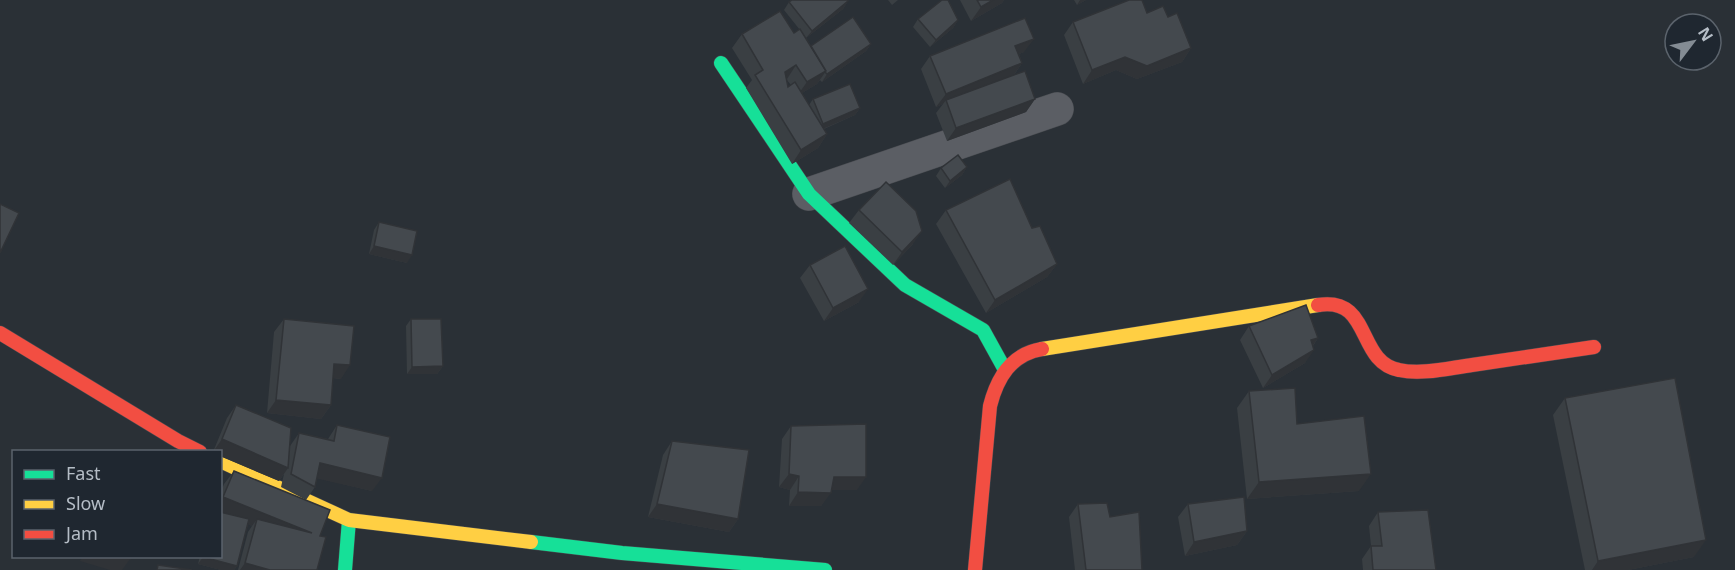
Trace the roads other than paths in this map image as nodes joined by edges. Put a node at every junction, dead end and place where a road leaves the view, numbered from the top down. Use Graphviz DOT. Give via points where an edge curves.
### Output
graph roads {
  1 [pos="722,63"];
  2 [pos="1057,109"];
  3 [pos="809,194"];
  4 [pos="0,333"];
  5 [pos="1594,347"];
  6 [pos="1004,368"];
  7 [pos="196,450"];
  8 [pos="222,462"];
  9 [pos="349,520"];
  10 [pos="345,570"];
  11 [pos="825,570"];
  12 [pos="975,570"];
  1 -- 3 [label="street"];
  2 -- 3 [label="street"];
  3 -- 6 [label="street" via="905,285 983,330"];
  4 -- 7 [label="street"];
  5 -- 6 [label="street" via="1427,371 1398,370 1379,361 1354,316 1344,306 1327,303 1035,350"];
  6 -- 12 [label="street" via="990,406"];
  8 -- 9 [label="street"];
  9 -- 10 [label="street"];
  9 -- 11 [label="street" via="622,553"];
}
